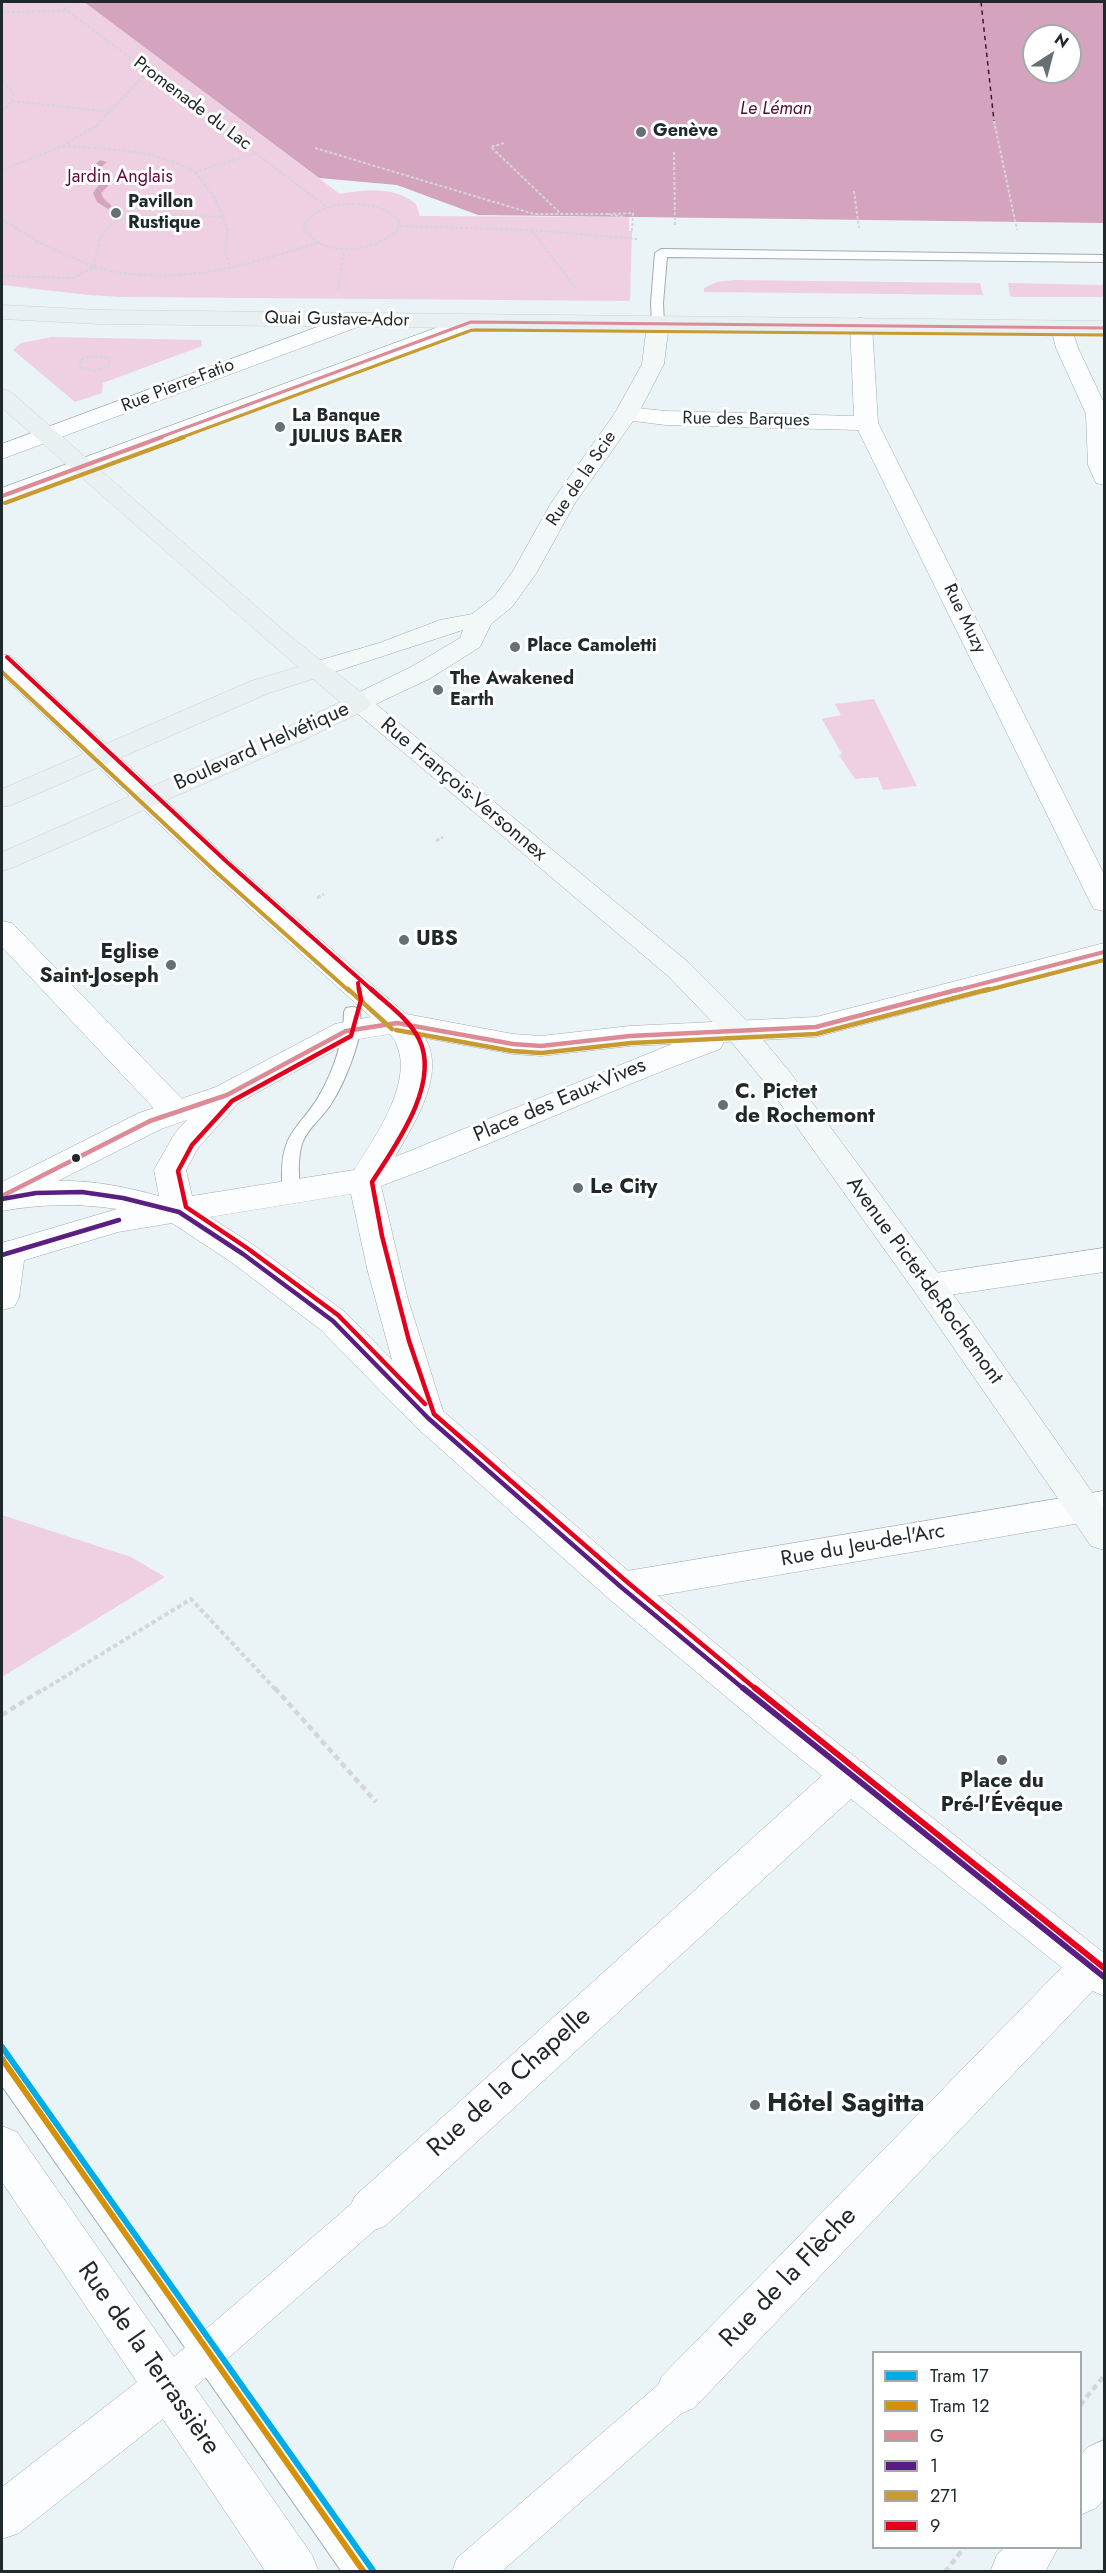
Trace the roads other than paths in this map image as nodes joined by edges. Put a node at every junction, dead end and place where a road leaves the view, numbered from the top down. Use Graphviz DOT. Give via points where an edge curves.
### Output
graph roads {
  1 [pos="1104,259"];
  2 [pos="2,312"];
  3 [pos="355,320"];
  4 [pos="471,322"];
  5 [pos="658,324"];
  6 [pos="861,326"];
  7 [pos="1062,328"];
  8 [pos="1104,328"];
  9 [pos="2,396"];
  10 [pos="626,414"];
  11 [pos="866,423"];
  12 [pos="48,436"];
  13 [pos="2,452"];
  14 [pos="81,466"];
  15 [pos="1104,478"];
  16 [pos="2,496"];
  17 [pos="480,620"];
  18 [pos="2,662"];
  19 [pos="316,670"];
  20 [pos="358,703"];
  21 [pos="100,756"];
  22 [pos="2,798"];
  23 [pos="147,798"];
  24 [pos="2,862"];
  25 [pos="1104,902"];
  26 [pos="2,930"];
  27 [pos="1104,952"];
  28 [pos="350,1014"];
  29 [pos="397,1023"];
  30 [pos="739,1031"];
  31 [pos="227,1095"];
  32 [pos="174,1111"];
  33 [pos="364,1180"];
  34 [pos="291,1192"];
  35 [pos="2,1197"];
  36 [pos="178,1212"];
  37 [pos="5,1254"];
  38 [pos="1104,1260"];
  39 [pos="929,1286"];
  40 [pos="2,1298"];
  41 [pos="428,1418"];
  42 [pos="1098,1516"];
  43 [pos="621,1587"];
  44 [pos="850,1775"];
  45 [pos="1097,1971"];
  46 [pos="2,2068"];
  47 [pos="2,2146"];
  48 [pos="370,2211"];
  49 [pos="204,2355"];
  50 [pos="167,2387"];
  51 [pos="678,2392"];
  52 [pos="1104,2463"];
  53 [pos="1082,2490"];
  54 [pos="2,2516"];
  55 [pos="1032,2549"];
  56 [pos="295,2571"];
  57 [pos="358,2571"];
  58 [pos="471,2571"];
  59 [pos="1014,2571"];
  1 -- 5 [label="lane" via="661,253"];
  2 -- 3 [label="main road, Quai Gustave-Ador"];
  3 -- 4 [label="main road, Quai Gustave-Ador"];
  3 -- 12 [label="street, Rue Pierre-Fatio"];
  4 -- 5 [label="main road, Quai Gustave-Ador"];
  4 -- 14 [label="street, Rue Pierre-Fatio"];
  5 -- 6 [label="main road, Quai Gustave-Ador"];
  5 -- 10 [label="main road, Rue de la Scie" via="652,364"];
  6 -- 7 [label="main road, Quai Gustave-Ador"];
  6 -- 11 [label="street, Rue Muzy"];
  7 -- 8 [label="main road, Quai Gustave-Ador"];
  7 -- 15 [label="street" via="1067,348 1098,414"];
  9 -- 12 [label="main road, Rue François-Versonnex"];
  10 -- 11 [label="street, Rue des Barques"];
  10 -- 17 [label="main road, Rue de la Scie" via="563,503 525,572 503,602"];
  11 -- 25 [label="street, Rue Muzy"];
  12 -- 13 [label="street, Rue Pierre-Fatio"];
  12 -- 14 [label="main road, Rue François-Versonnex"];
  14 -- 16 [label="street, Rue Pierre-Fatio"];
  14 -- 19 [label="main road, Rue François-Versonnex"];
  17 -- 19 [label="main road" via="449,625"];
  17 -- 20 [label="main road" via="471,642 420,673"];
  18 -- 21 [label="street"];
  19 -- 20 [label="main road, Rue François-Versonnex"];
  19 -- 21 [label="main road" via="260,687"];
  20 -- 23 [label="main road, Boulevard Helvétique"];
  20 -- 30 [label="main road, Rue François-Versonnex" via="678,969"];
  21 -- 22 [label="main road"];
  21 -- 23 [label="street"];
  23 -- 24 [label="main road, Boulevard Helvétique"];
  23 -- 28 [label="street"];
  26 -- 32 [label="street"];
  27 -- 30 [label="street" via="816,1027"];
  28 -- 29 [label="street, Place des Eaux-Vives"];
  28 -- 29 [label="street"];
  28 -- 31 [label="street, Place des Eaux-Vives"];
  28 -- 34 [label="lane" via="324,1101 295,1140 290,1158"];
  29 -- 30 [label="street, Place des Eaux-Vives" via="541,1046 630,1036"];
  29 -- 33 [label="street" via="414,1045 417,1061 412,1091 400,1121"];
  30 -- 33 [label="street, Place des Eaux-Vives"];
  30 -- 39 [label="main road, Avenue Pictet-de-Rochemont" via="778,1078"];
  31 -- 32 [label="street, Place des Eaux-Vives"];
  31 -- 36 [label="street, Place des Eaux-Vives" via="186,1141 170,1170"];
  32 -- 35 [label="street, Place des Eaux-Vives"];
  33 -- 34 [label="street, Place des Eaux-Vives"];
  33 -- 41 [label="street" via="402,1343"];
  34 -- 36 [label="street, Place des Eaux-Vives"];
  35 -- 36 [label="street, Place des Eaux-Vives" via="82,1192"];
  36 -- 37 [label="street, Place des Eaux-Vives" via="118,1220"];
  36 -- 41 [label="street" via="243,1254 333,1321"];
  37 -- 40 [label="street"];
  38 -- 39 [label="street"];
  39 -- 42 [label="main road, Avenue Pictet-de-Rochemont"];
  41 -- 43 [label="street"];
  42 -- 43 [label="street, Rue du Jeu-de-l'Arc"];
  43 -- 44 [label="street"];
  44 -- 45 [label="street"];
  44 -- 48 [label="street, Rue de la Chapelle"];
  45 -- 51 [label="street, Rue de la Flèche"];
  46 -- 49 [label="lane"];
  47 -- 50 [label="street, Rue de la Terrassière"];
  48 -- 49 [label="street, Rue de la Chapelle"];
  49 -- 50 [label="street, Rue de la Chapelle"];
  49 -- 57 [label="lane"];
  50 -- 54 [label="street"];
  50 -- 56 [label="street, Rue de la Terrassière"];
  51 -- 58 [label="street, Rue de la Flèche"];
  52 -- 53 [label="street"];
  55 -- 59 [label="street"];
}
